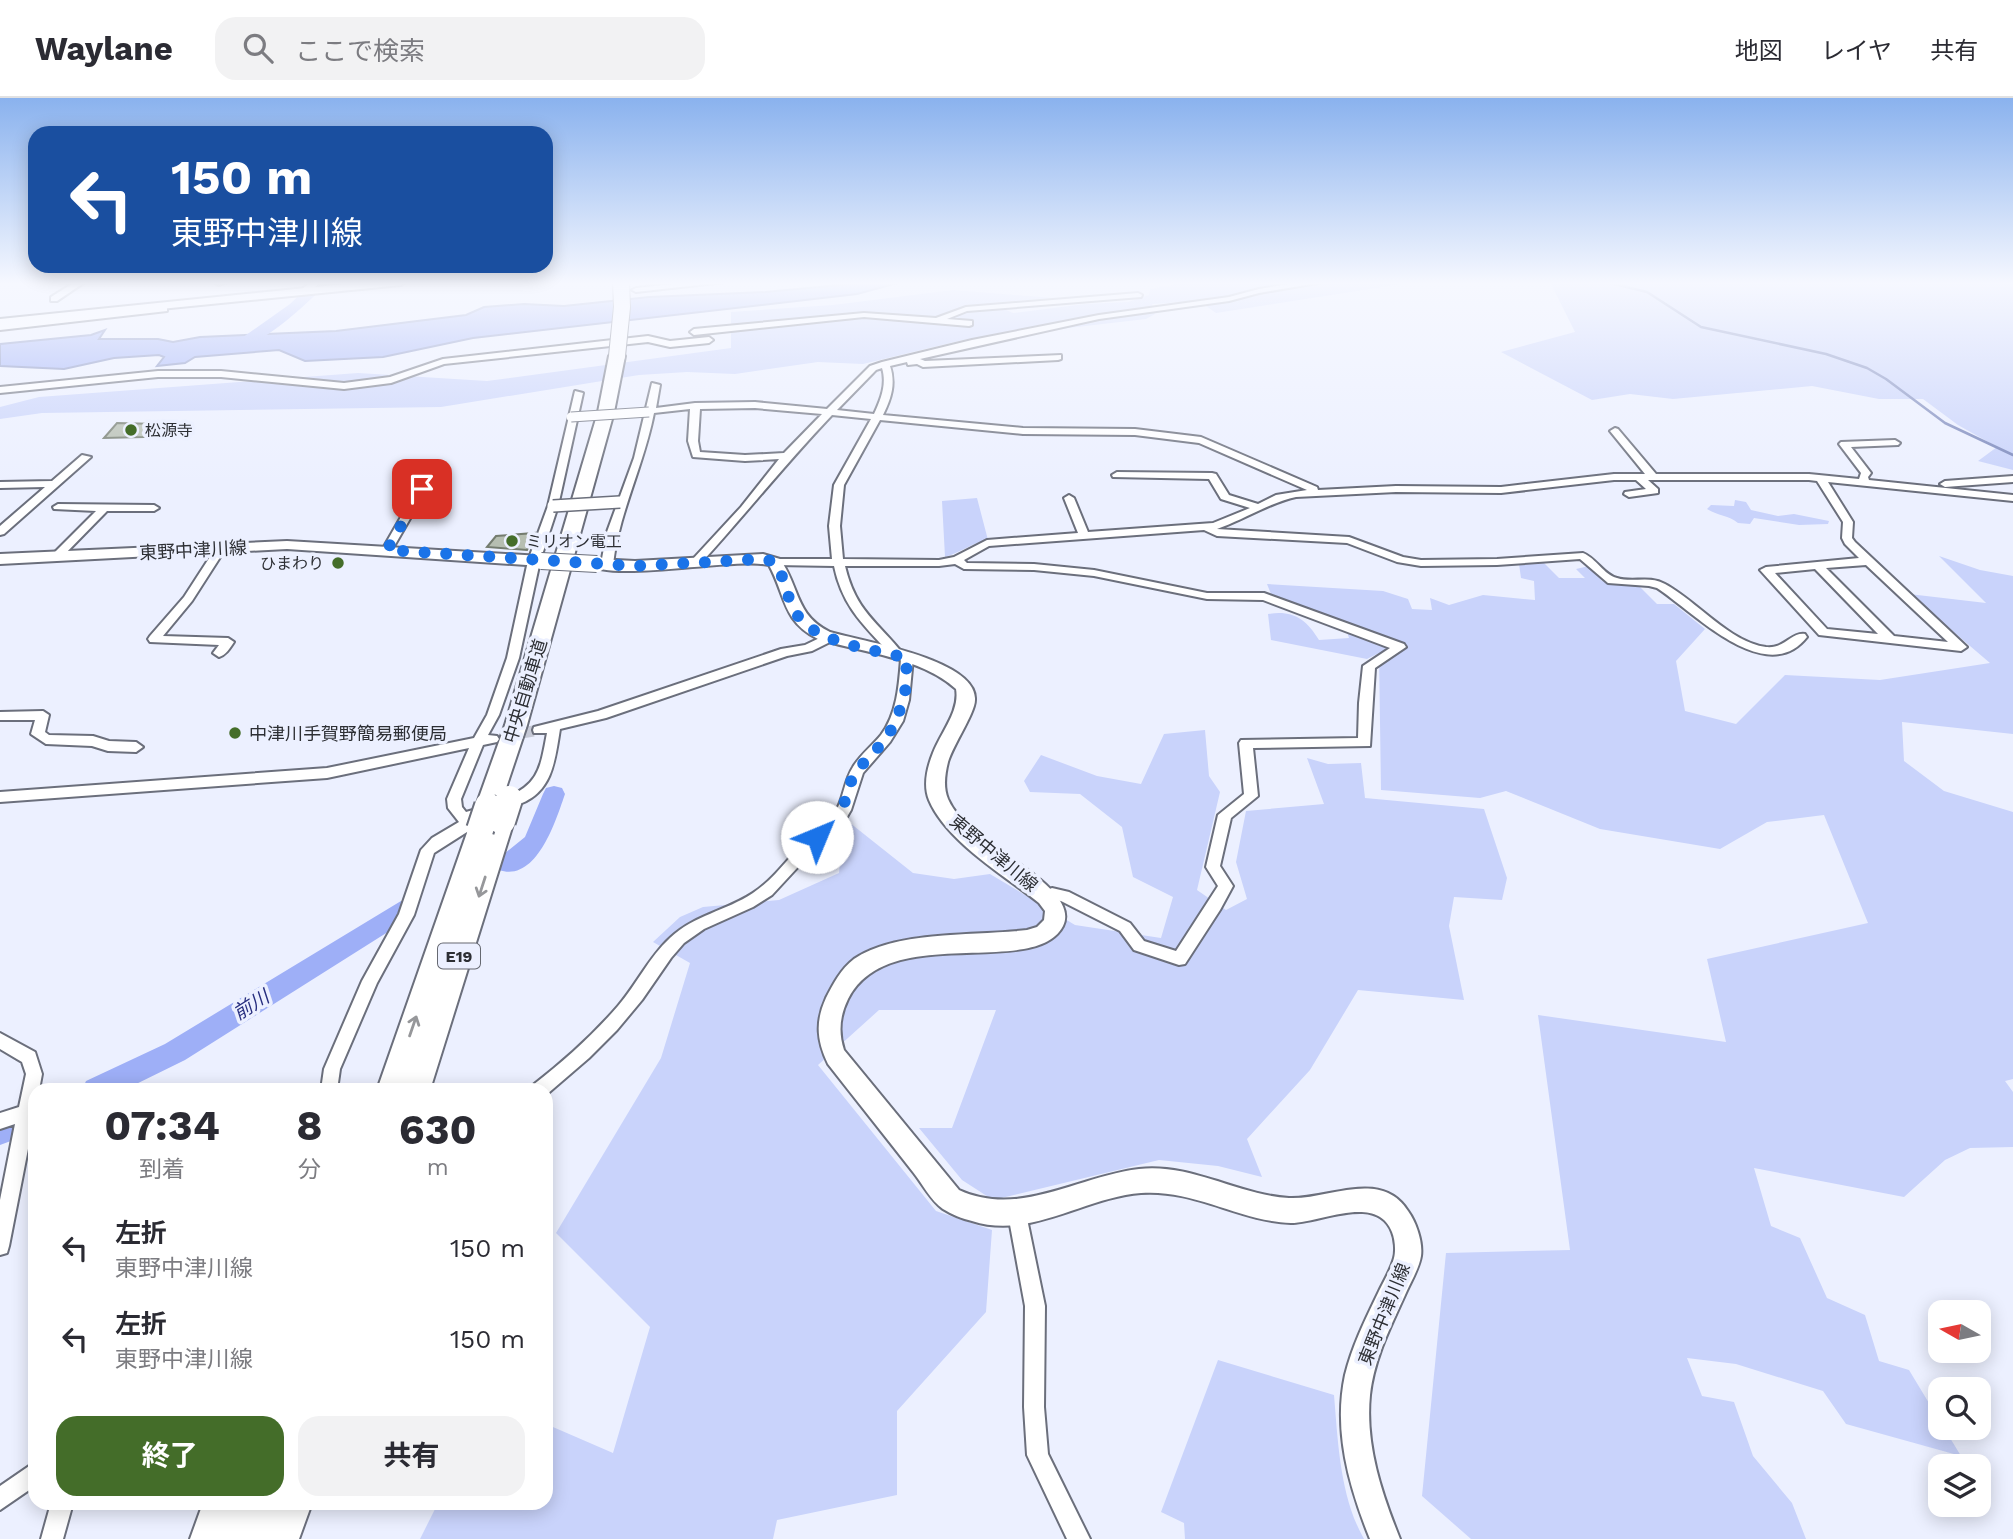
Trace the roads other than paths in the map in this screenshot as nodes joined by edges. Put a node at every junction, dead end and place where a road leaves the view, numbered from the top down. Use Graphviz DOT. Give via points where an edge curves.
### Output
graph roads {
  1 [pos="557,349"];
  2 [pos="623,349"];
  3 [pos="624,349"];
  4 [pos="962,349"];
  5 [pos="623,355"];
  6 [pos="1058,357"];
  7 [pos="886,367"];
  8 [pos="655,385"];
  9 [pos="0,390"];
  10 [pos="578,393"];
  11 [pos="695,406"];
  12 [pos="649,412"];
  13 [pos="832,413"];
  14 [pos="571,416"];
  15 [pos="878,418"];
  16 [pos="1615,430"];
  17 [pos="1895,443"];
  18 [pos="787,456"];
  19 [pos="86,457"];
  20 [pos="1117,475"];
  21 [pos="1640,478"];
  22 [pos="1654,478"];
  23 [pos="1820,478"];
  24 [pos="2013,479"];
  25 [pos="1866,483"];
  26 [pos="54,484"];
  27 [pos="0,485"];
  28 [pos="1907,488"];
  29 [pos="422,489"];
  30 [pos="1318,491"];
  31 [pos="1629,494"];
  32 [pos="1069,498"];
  33 [pos="2013,498"];
  34 [pos="620,502"];
  35 [pos="553,506"];
  36 [pos="58,507"];
  37 [pos="104,508"];
  38 [pos="153,508"];
  39 [pos="1257,508"];
  40 [pos="1204,527"];
  41 [pos="0,532"];
  42 [pos="1084,535"];
  43 [pos="221,548"];
  44 [pos="387,550"];
  45 [pos="57,556"];
  46 [pos="0,559"];
  47 [pos="957,560"];
  48 [pos="538,561"];
  49 [pos="1868,561"];
  50 [pos="696,562"];
  51 [pos="775,562"];
  52 [pos="838,562"];
  53 [pos="602,564"];
  54 [pos="1817,565"];
  55 [pos="830,637"];
  56 [pos="1801,637"];
  57 [pos="1890,639"];
  58 [pos="219,653"];
  59 [pos="903,657"];
  60 [pos="0,716"];
  61 [pos="554,727"];
  62 [pos="539,730"];
  63 [pos="485,741"];
  64 [pos="136,747"];
  65 [pos="0,797"];
  66 [pos="490,814"];
  67 [pos="1046,897"];
  68 [pos="0,1040"];
  69 [pos="32,1083"];
  70 [pos="330,1083"];
  71 [pos="394,1083"];
  72 [pos="417,1083"];
  73 [pos="546,1083"];
  74 [pos="28,1107"];
  75 [pos="27,1112"];
  76 [pos="0,1121"];
  77 [pos="1017,1214"];
  78 [pos="0,1245"];
  79 [pos="28,1478"];
  80 [pos="0,1499"];
  81 [pos="60,1510"];
  82 [pos="211,1510"];
  83 [pos="237,1510"];
  84 [pos="271,1510"];
  85 [pos="298,1510"];
  86 [pos="52,1539"];
  87 [pos="201,1539"];
  88 [pos="227,1539"];
  89 [pos="261,1539"];
  90 [pos="288,1539"];
  91 [pos="1079,1539"];
  92 [pos="1385,1539"];
  1 -- 9 [label="street" via="443,362 391,380 344,386 221,373 158,374"];
  2 -- 5 [label="highway, 中央自動車道 / E19, bridge"];
  3 -- 5 [label="highway, 中央自動車道 / E19"];
  4 -- 7 [label="street"];
  5 -- 66 [label="highway, 中央自動車道 / E19"];
  6 -- 7 [label="street" via="919,361"];
  7 -- 13 [label="street" via="863,376"];
  7 -- 15 [label="street" via="887,391"];
  8 -- 12 [label="street"];
  10 -- 14 [label="street"];
  11 -- 12 [label="street"];
  11 -- 13 [label="street" via="755,405"];
  11 -- 18 [label="street" via="696,455"];
  12 -- 14 [label="street, bridge"];
  12 -- 34 [label="street"];
  13 -- 15 [label="street"];
  13 -- 18 [label="street"];
  14 -- 35 [label="street"];
  15 -- 30 [label="street" via="1201,440"];
  15 -- 52 [label="street" via="840,482 835,526"];
  16 -- 22 [label="street"];
  17 -- 25 [label="street" via="1844,444 1866,473"];
  18 -- 50 [label="street"];
  19 -- 26 [label="street"];
  20 -- 39 [label="street" via="1212,476 1225,497"];
  21 -- 22 [label="street"];
  21 -- 30 [label="street" via="1593,478 1501,490"];
  21 -- 31 [label="street" via="1654,491"];
  22 -- 23 [label="street"];
  23 -- 25 [label="street"];
  23 -- 49 [label="street" via="1848,522 1850,544"];
  24 -- 28 [label="street" via="1923,482"];
  25 -- 28 [label="street"];
  26 -- 27 [label="street"];
  26 -- 41 [label="street"];
  28 -- 33 [label="street"];
  29 -- 44 [label="street"];
  30 -- 39 [label="street" via="1280,497"];
  32 -- 42 [label="street"];
  34 -- 35 [label="street, bridge"];
  34 -- 53 [label="street"];
  35 -- 48 [label="street"];
  36 -- 37 [label="street"];
  37 -- 38 [label="street"];
  37 -- 45 [label="street"];
  39 -- 40 [label="street" via="1230,522"];
  40 -- 42 [label="street"];
  40 -- 56 [label="street" via="1217,533 1349,540 1421,563 1583,556 1612,581 1661,586 1756,649 1779,651"];
  42 -- 47 [label="street" via="987,543"];
  43 -- 44 [label="main road, 東野中津川線" via="287,545"];
  43 -- 45 [label="main road, 東野中津川線"];
  43 -- 58 [label="street" via="188,599 154,639 228,642"];
  44 -- 48 [label="main road, 東野中津川線"];
  45 -- 46 [label="main road, 東野中津川線"];
  47 -- 52 [label="street"];
  47 -- 67 [label="street" via="964,566 1094,573 1207,596 1264,597 1400,647 1369,666 1365,743 1246,743 1251,796 1225,815 1213,867 1226,886 1179,959 1139,946 1125,928 1064,896"];
  48 -- 53 [label="main road, 東野中津川線, bridge"];
  48 -- 63 [label="street"];
  49 -- 54 [label="street"];
  49 -- 57 [label="street" via="1961,647"];
  50 -- 51 [label="main road, 東野中津川線"];
  50 -- 53 [label="main road, 東野中津川線"];
  51 -- 52 [label="street"];
  51 -- 55 [label="main road, 東野中津川線" via="798,617 811,630"];
  52 -- 59 [label="street" via="849,597"];
  54 -- 57 [label="street"];
  54 -- 57 [label="street" via="1766,570 1823,632"];
  55 -- 59 [label="main road, 東野中津川線"];
  55 -- 61 [label="street" via="808,648"];
  59 -- 67 [label="main road, 東野中津川線" via="950,671 969,694 936,778 940,807"];
  59 -- 73 [label="street" via="905,695 897,718 887,738 858,769 841,816 786,875 756,899 710,917 678,939 614,1020"];
  60 -- 64 [label="street" via="43,715 40,737"];
  61 -- 62 [label="street"];
  61 -- 66 [label="street" via="546,771 537,790"];
  63 -- 65 [label="street" via="327,773"];
  63 -- 66 [label="street" via="454,799 463,818"];
  66 -- 70 [label="street" via="428,850 406,915 370,981"];
  71 -- 66 [label="highway, 中央自動車道 / E19, one-way"];
  66 -- 72 [label="highway, 中央自動車道 / E19, one-way"];
  67 -- 77 [label="main road, 東野中津川線" via="1055,915 1044,933 876,958 849,977 830,1016 830,1046 836,1057 950,1199 976,1212"];
  68 -- 69 [label="street" via="29,1057"];
  74 -- 75 [label="street"];
  75 -- 76 [label="street"];
  75 -- 78 [label="street"];
  77 -- 91 [label="street" via="1035,1306 1038,1455"];
  77 -- 92 [label="main road, 東野中津川線" via="1131,1183 1169,1180 1285,1210 1322,1208 1357,1199 1372,1200 1396,1214 1405,1225 1408,1256 1366,1351 1355,1415 1364,1480"];
  79 -- 80 [label="street"];
  81 -- 86 [label="street"];
  82 -- 87 [label="street"];
  83 -- 88 [label="highway"];
  84 -- 89 [label="highway"];
  85 -- 90 [label="street"];
}
